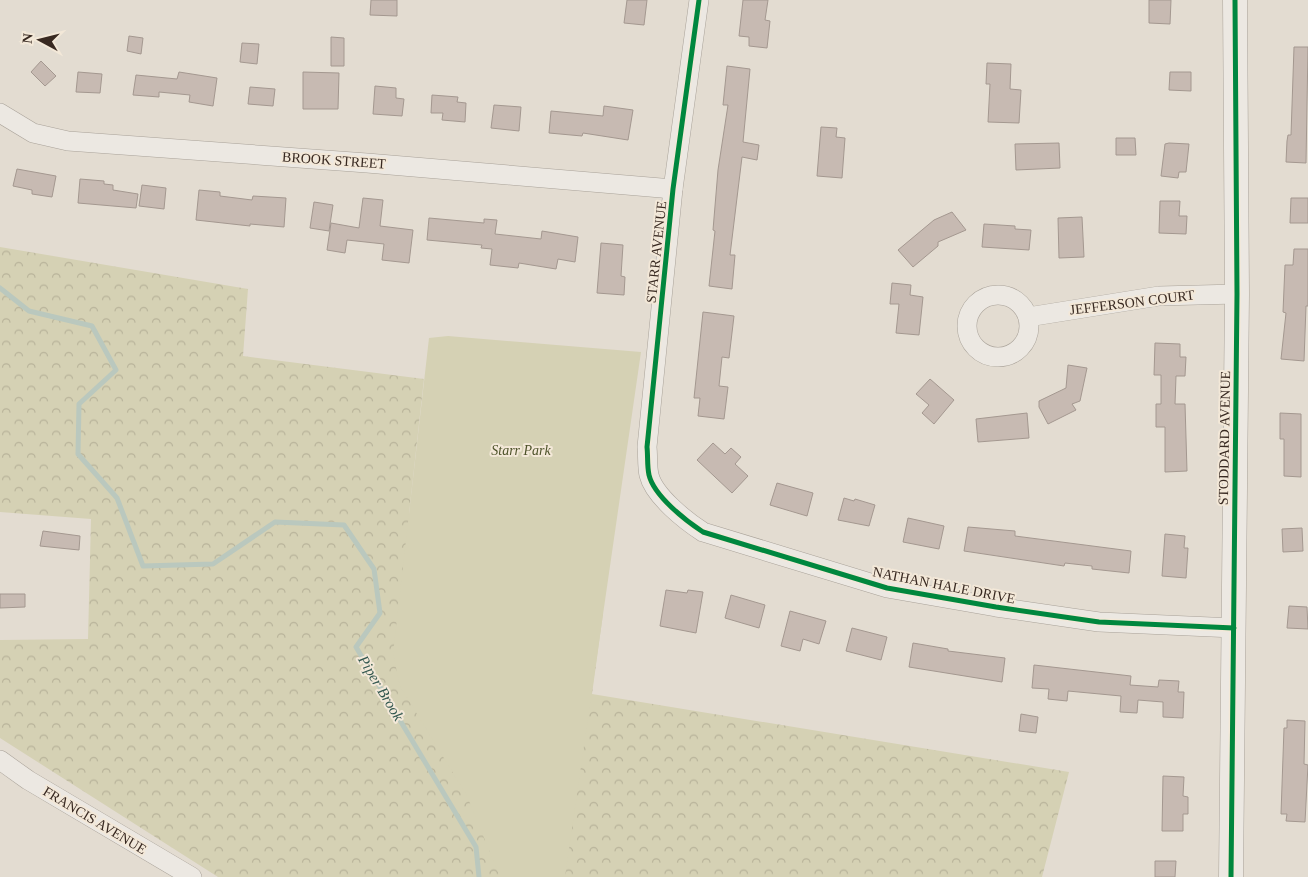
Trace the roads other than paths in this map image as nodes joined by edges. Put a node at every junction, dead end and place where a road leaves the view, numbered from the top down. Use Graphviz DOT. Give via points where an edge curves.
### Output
graph roads {
  1 [pos="699,0"];
  2 [pos="1235,0"];
  3 [pos="0,113"];
  4 [pos="674,189"];
  5 [pos="1237,294"];
  6 [pos="1028,317"];
  7 [pos="666,502"];
  8 [pos="1234,628"];
  9 [pos="0,760"];
  10 [pos="192,877"];
  11 [pos="1231,877"];
  1 -- 4 [label="street, STARR AVENUE"];
  2 -- 5 [label="street, STODDARD AVENUE"];
  3 -- 4 [label="street, BROOK STREET" via="33,132 68,141 367,162"];
  4 -- 7 [label="street, STARR AVENUE" via="647,447 649,477"];
  5 -- 6 [label="street, JEFFERSON COURT" via="1159,296"];
  5 -- 8 [label="street, STODDARD AVENUE"];
  7 -- 8 [label="street, NATHAN HALE DRIVE" via="684,520 703,532 887,588 1099,622"];
  8 -- 11 [label="street, STODDARD AVENUE"];
  9 -- 10 [label="street, FRANCIS AVENUE" via="28,780"];
}
